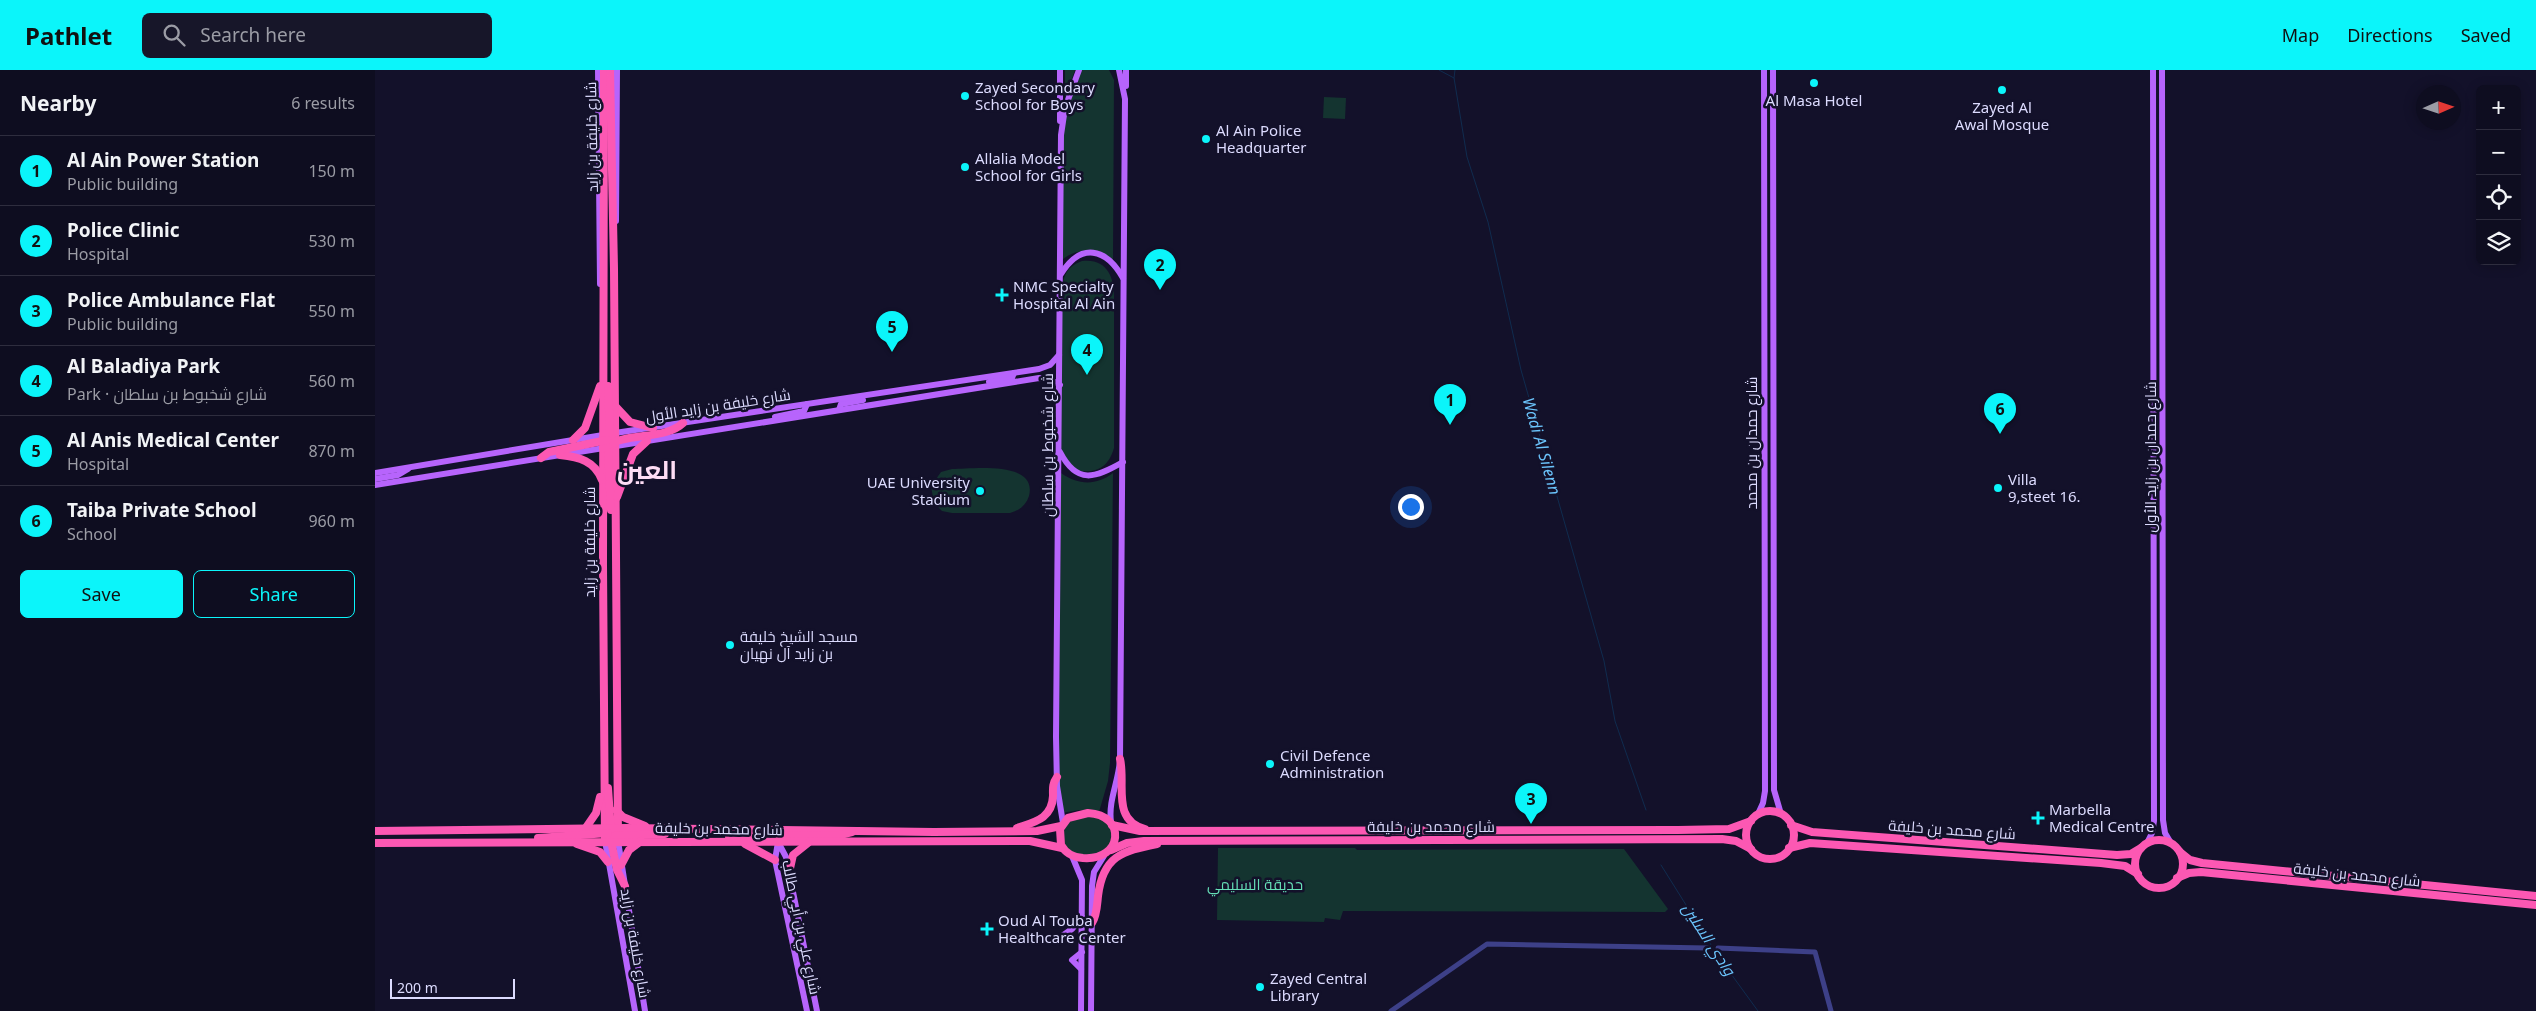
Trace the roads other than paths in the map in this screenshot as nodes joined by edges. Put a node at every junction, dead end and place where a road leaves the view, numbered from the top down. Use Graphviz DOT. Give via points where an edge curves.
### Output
graph roads {
  1 [pos="599,70"];
  2 [pos="604,70"];
  3 [pos="610,70"];
  4 [pos="1060,70"];
  5 [pos="1079,70"];
  6 [pos="1119,70"];
  7 [pos="1126,70"];
  8 [pos="1764,70"];
  9 [pos="1773,70"];
  10 [pos="2153,70"];
  11 [pos="2162,70"];
  12 [pos="618,72"];
  13 [pos="1125,99"];
  14 [pos="1061,135"];
  15 [pos="614,269"];
  16 [pos="1061,276"];
  17 [pos="1124,279"];
  18 [pos="603,315"];
  19 [pos="1060,354"];
  20 [pos="603,366"];
  21 [pos="1014,373"];
  22 [pos="603,376"];
  23 [pos="1060,385"];
  24 [pos="985,387"];
  25 [pos="914,388"];
  26 [pos="810,404"];
  27 [pos="615,405"];
  28 [pos="839,410"];
  29 [pos="828,412"];
  30 [pos="683,423"];
  31 [pos="761,423"];
  32 [pos="653,428"];
  33 [pos="573,440"];
  34 [pos="609,441"];
  35 [pos="647,442"];
  36 [pos="1059,451"];
  37 [pos="560,455"];
  38 [pos="541,458"];
  39 [pos="1123,462"];
  40 [pos="409,468"];
  41 [pos="375,473"];
  42 [pos="375,479"];
  43 [pos="603,482"];
  44 [pos="375,486"];
  45 [pos="615,503"];
  46 [pos="615,518"];
  47 [pos="615,678"];
  48 [pos="623,686"];
  49 [pos="1120,759"];
  50 [pos="603,763"];
  51 [pos="1057,777"];
  52 [pos="603,784"];
  53 [pos="616,810"];
  54 [pos="1758,814"];
  55 [pos="1781,814"];
  56 [pos="1751,821"];
  57 [pos="1062,824"];
  58 [pos="1112,824"];
  59 [pos="1791,825"];
  60 [pos="585,828"];
  61 [pos="652,829"];
  62 [pos="687,829"];
  63 [pos="763,830"];
  64 [pos="853,830"];
  65 [pos="375,831"];
  66 [pos="1011,831"];
  67 [pos="1155,831"];
  68 [pos="611,834"];
  69 [pos="1169,840"];
  70 [pos="532,841"];
  71 [pos="569,841"];
  72 [pos="643,841"];
  73 [pos="705,842"];
  74 [pos="739,842"];
  75 [pos="778,842"];
  76 [pos="810,842"];
  77 [pos="375,843"];
  78 [pos="2171,843"];
  79 [pos="2144,846"];
  80 [pos="1062,848"];
  81 [pos="1789,848"];
  82 [pos="1751,849"];
  83 [pos="1111,850"];
  84 [pos="2180,852"];
  85 [pos="1072,856"];
  86 [pos="1104,856"];
  87 [pos="775,860"];
  88 [pos="608,862"];
  89 [pos="621,866"];
  90 [pos="789,873"];
  91 [pos="2138,874"];
  92 [pos="2177,878"];
  93 [pos="625,886"];
  94 [pos="2536,896"];
  95 [pos="2536,905"];
  96 [pos="1081,917"];
  97 [pos="1092,923"];
  98 [pos="1062,936"];
  99 [pos="1708,948"];
  100 [pos="1718,948"];
  101 [pos="635,1011"];
  102 [pos="645,1011"];
  103 [pos="807,1011"];
  104 [pos="817,1011"];
  105 [pos="1081,1011"];
  106 [pos="1091,1011"];
  107 [pos="1391,1011"];
  108 [pos="1831,1011"];
  1 -- 18 [label="main road" via="599,224"];
  2 -- 18 [label="highway, شارع خليفة بن زايد"];
  3 -- 15 [label="highway, شارع خليفة بن زايد"];
  4 -- 14 [label="main road"];
  5 -- 14 [label="main road, شارع شخبوط بن سلطان" via="1065,108"];
  6 -- 13 [label="main road"];
  7 -- 13 [label="main road"];
  8 -- 54 [label="main road, شارع حمدان بن محمد" via="1765,791"];
  9 -- 55 [label="main road, شارع حمدان بن محمد" via="1774,790"];
  10 -- 79 [label="main road, شارع حمدان بن زايد الأول" via="2154,821 2152,833"];
  11 -- 78 [label="main road, شارع حمدان بن زايد الأول" via="2163,820"];
  12 -- 15 [label="main road"];
  13 -- 17 [label="main road"];
  14 -- 16 [label="main road, شارع شخبوط بن سلطان"];
  15 -- 27 [label="highway, شارع خليفة بن زايد"];
  16 -- 17 [label="main road" via="1074,258 1093,253 1111,260"];
  16 -- 19 [label="main road, شارع شخبوط بن سلطان"];
  17 -- 39 [label="main road"];
  18 -- 20 [label="highway, شارع خليفة بن زايد"];
  19 -- 21 [label="main road, شارع خليفة بن زايد الأول" via="1047,367"];
  19 -- 23 [label="main road, شارع شخبوط بن سلطان"];
  20 -- 22 [label="highway, شارع خليفة بن زايد"];
  20 -- 34 [label="highway" via="608,375"];
  21 -- 24 [label="main road" via="1012,378 991,382"];
  21 -- 25 [label="main road, شارع خليفة بن زايد الأول"];
  22 -- 33 [label="highway" via="585,428"];
  22 -- 34 [label="highway, شارع خليفة بن زايد"];
  23 -- 24 [label="main road, شارع خليفة بن زايد الأول" via="1039,378"];
  23 -- 36 [label="main road, شارع شخبوط بن سلطان"];
  24 -- 28 [label="main road, شارع خليفة بن زايد الأول"];
  25 -- 26 [label="main road, شارع خليفة بن زايد الأول"];
  25 -- 28 [label="main road" via="903,394 842,404"];
  26 -- 29 [label="main road"];
  26 -- 30 [label="main road, شارع خليفة بن زايد الأول"];
  26 -- 31 [label="main road" via="804,411 767,418"];
  27 -- 32 [label="highway" via="630,422"];
  27 -- 34 [label="highway, شارع خليفة بن زايد"];
  28 -- 29 [label="main road, شارع خليفة بن زايد الأول"];
  29 -- 31 [label="main road, شارع خليفة بن زايد الأول"];
  30 -- 32 [label="main road, شارع خليفة بن زايد الأول"];
  30 -- 34 [label="highway" via="673,430"];
  31 -- 35 [label="main road, شارع خليفة بن زايد الأول"];
  32 -- 34 [label="main road, شارع خليفة بن زايد الأول"];
  33 -- 34 [label="main road, شارع خليفة بن زايد الأول"];
  33 -- 40 [label="main road, شارع خليفة بن زايد الأول"];
  34 -- 35 [label="main road, شارع خليفة بن زايد الأول"];
  34 -- 37 [label="main road, شارع خليفة بن زايد الأول"];
  34 -- 38 [label="highway" via="549,452"];
  34 -- 43 [label="highway, شارع خليفة بن زايد"];
  34 -- 45 [label="highway, شارع خليفة بن زايد"];
  34 -- 46 [label="highway" via="609,498"];
  35 -- 45 [label="highway" via="633,454"];
  36 -- 39 [label="main road" via="1071,469 1087,476 1101,475"];
  36 -- 51 [label="main road, شارع شخبوط بن سلطان"];
  37 -- 38 [label="main road, شارع خليفة بن زايد الأول"];
  37 -- 43 [label="highway" via="577,457 589,463"];
  38 -- 44 [label="main road, شارع خليفة بن زايد الأول"];
  39 -- 49 [label="main road"];
  40 -- 41 [label="main road, شارع خليفة بن زايد الأول"];
  40 -- 42 [label="main road" via="401,474"];
  43 -- 50 [label="highway, شارع خليفة بن زايد"];
  45 -- 46 [label="highway, شارع خليفة بن زايد"];
  46 -- 47 [label="highway, شارع خليفة بن زايد"];
  47 -- 48 [label="highway"];
  47 -- 53 [label="highway, شارع خليفة بن زايد"];
  49 -- 58 [label="main road" via="1110,804"];
  49 -- 67 [label="highway" via="1123,774 1121,802 1125,813 1136,825"];
  50 -- 52 [label="highway, شارع خليفة بن زايد"];
  50 -- 68 [label="highway" via="608,775"];
  51 -- 57 [label="main road, شارع شخبوط بن سلطان"];
  51 -- 66 [label="highway" via="1052,804 1045,817"];
  52 -- 60 [label="highway" via="597,810"];
  52 -- 68 [label="highway, شارع خليفة بن زايد"];
  53 -- 61 [label="highway" via="623,817"];
  53 -- 68 [label="highway, شارع خليفة بن زايد"];
  54 -- 55 [label="highway" via="1772,811"];
  54 -- 56 [label="highway"];
  55 -- 59 [label="highway"];
  56 -- 67 [label="highway, شارع محمد بن خليفة" via="1729,829 1678,830"];
  56 -- 82 [label="highway" via="1747,835"];
  57 -- 58 [label="highway" via="1072,817 1088,813 1104,817"];
  57 -- 66 [label="highway, شارع محمد بن خليفة" via="1043,830"];
  57 -- 80 [label="highway" via="1059,839"];
  58 -- 67 [label="highway, شارع محمد بن خليفة"];
  58 -- 83 [label="highway" via="1115,839"];
  59 -- 79 [label="highway, شارع محمد بن خليفة" via="1812,832 2107,855 2126,855"];
  59 -- 81 [label="highway" via="1794,834"];
  60 -- 65 [label="highway, شارع محمد بن خليفة"];
  60 -- 68 [label="highway, شارع محمد بن خليفة"];
  61 -- 62 [label="highway, شارع محمد بن خليفة"];
  61 -- 68 [label="highway, شارع محمد بن خليفة"];
  62 -- 63 [label="highway, شارع محمد بن خليفة"];
  62 -- 68 [label="highway" via="668,834"];
  63 -- 64 [label="highway, شارع محمد بن خليفة"];
  63 -- 73 [label="highway" via="756,837 719,837"];
  63 -- 75 [label="highway"];
  64 -- 66 [label="highway, شارع محمد بن خليفة"];
  64 -- 75 [label="highway" via="845,835 785,836"];
  68 -- 70 [label="highway" via="547,836"];
  68 -- 71 [label="highway, شارع محمد بن خليفة"];
  68 -- 72 [label="highway, شارع محمد بن خليفة"];
  68 -- 88 [label="main road, شارع خليفة بن زايد"];
  68 -- 89 [label="main road, شارع خليفة بن زايد"];
  68 -- 93 [label="highway" via="617,870"];
  69 -- 82 [label="highway, شارع محمد بن خليفة" via="1721,839 1736,841"];
  69 -- 83 [label="highway, شارع محمد بن خليفة" via="1138,841"];
  69 -- 97 [label="highway" via="1129,850 1113,860 1101,880"];
  70 -- 71 [label="highway, شارع محمد بن خليفة"];
  70 -- 77 [label="highway, شارع محمد بن خليفة"];
  71 -- 88 [label="highway" via="597,851"];
  72 -- 73 [label="highway, شارع محمد بن خليفة"];
  72 -- 89 [label="highway" via="629,850"];
  73 -- 74 [label="highway, شارع محمد بن خليفة"];
  74 -- 75 [label="highway, شارع محمد بن خليفة"];
  74 -- 87 [label="highway"];
  75 -- 76 [label="highway, شارع محمد بن خليفة"];
  75 -- 87 [label="main road, شارع علي بن أبي طالب"];
  75 -- 90 [label="main road, شارع علي بن أبي طالب" via="783,848"];
  76 -- 80 [label="highway, شارع محمد بن خليفة" via="1030,841"];
  76 -- 90 [label="highway" via="793,855"];
  78 -- 79 [label="highway" via="2161,840"];
  78 -- 84 [label="highway"];
  79 -- 91 [label="highway" via="2136,861"];
  80 -- 85 [label="highway"];
  81 -- 82 [label="highway" via="1782,855 1768,858"];
  81 -- 91 [label="highway, شارع محمد بن خليفة" via="1810,843 2101,863 2125,866"];
  83 -- 86 [label="highway"];
  84 -- 92 [label="highway" via="2183,863"];
  84 -- 94 [label="highway, شارع محمد بن خليفة" via="2190,860 2202,863"];
  85 -- 86 [label="highway"];
  85 -- 96 [label="main road" via="1082,880"];
  86 -- 97 [label="main road" via="1093,879"];
  87 -- 103 [label="main road, شارع علي بن أبي طالب"];
  88 -- 101 [label="main road, شارع خليفة بن زايد"];
  89 -- 93 [label="main road, شارع خليفة بن زايد"];
  90 -- 104 [label="main road, شارع علي بن أبي طالب"];
  91 -- 92 [label="highway" via="2145,882 2159,887 2169,885"];
  92 -- 95 [label="highway, شارع محمد بن خليفة" via="2201,872"];
  93 -- 102 [label="main road, شارع خليفة بن زايد"];
  96 -- 98 [label="main road"];
  96 -- 105 [label="main road"];
  97 -- 106 [label="main road"];
  99 -- 107 [label="street" via="1487,944"];
  100 -- 108 [label="street" via="1815,952"];
}
